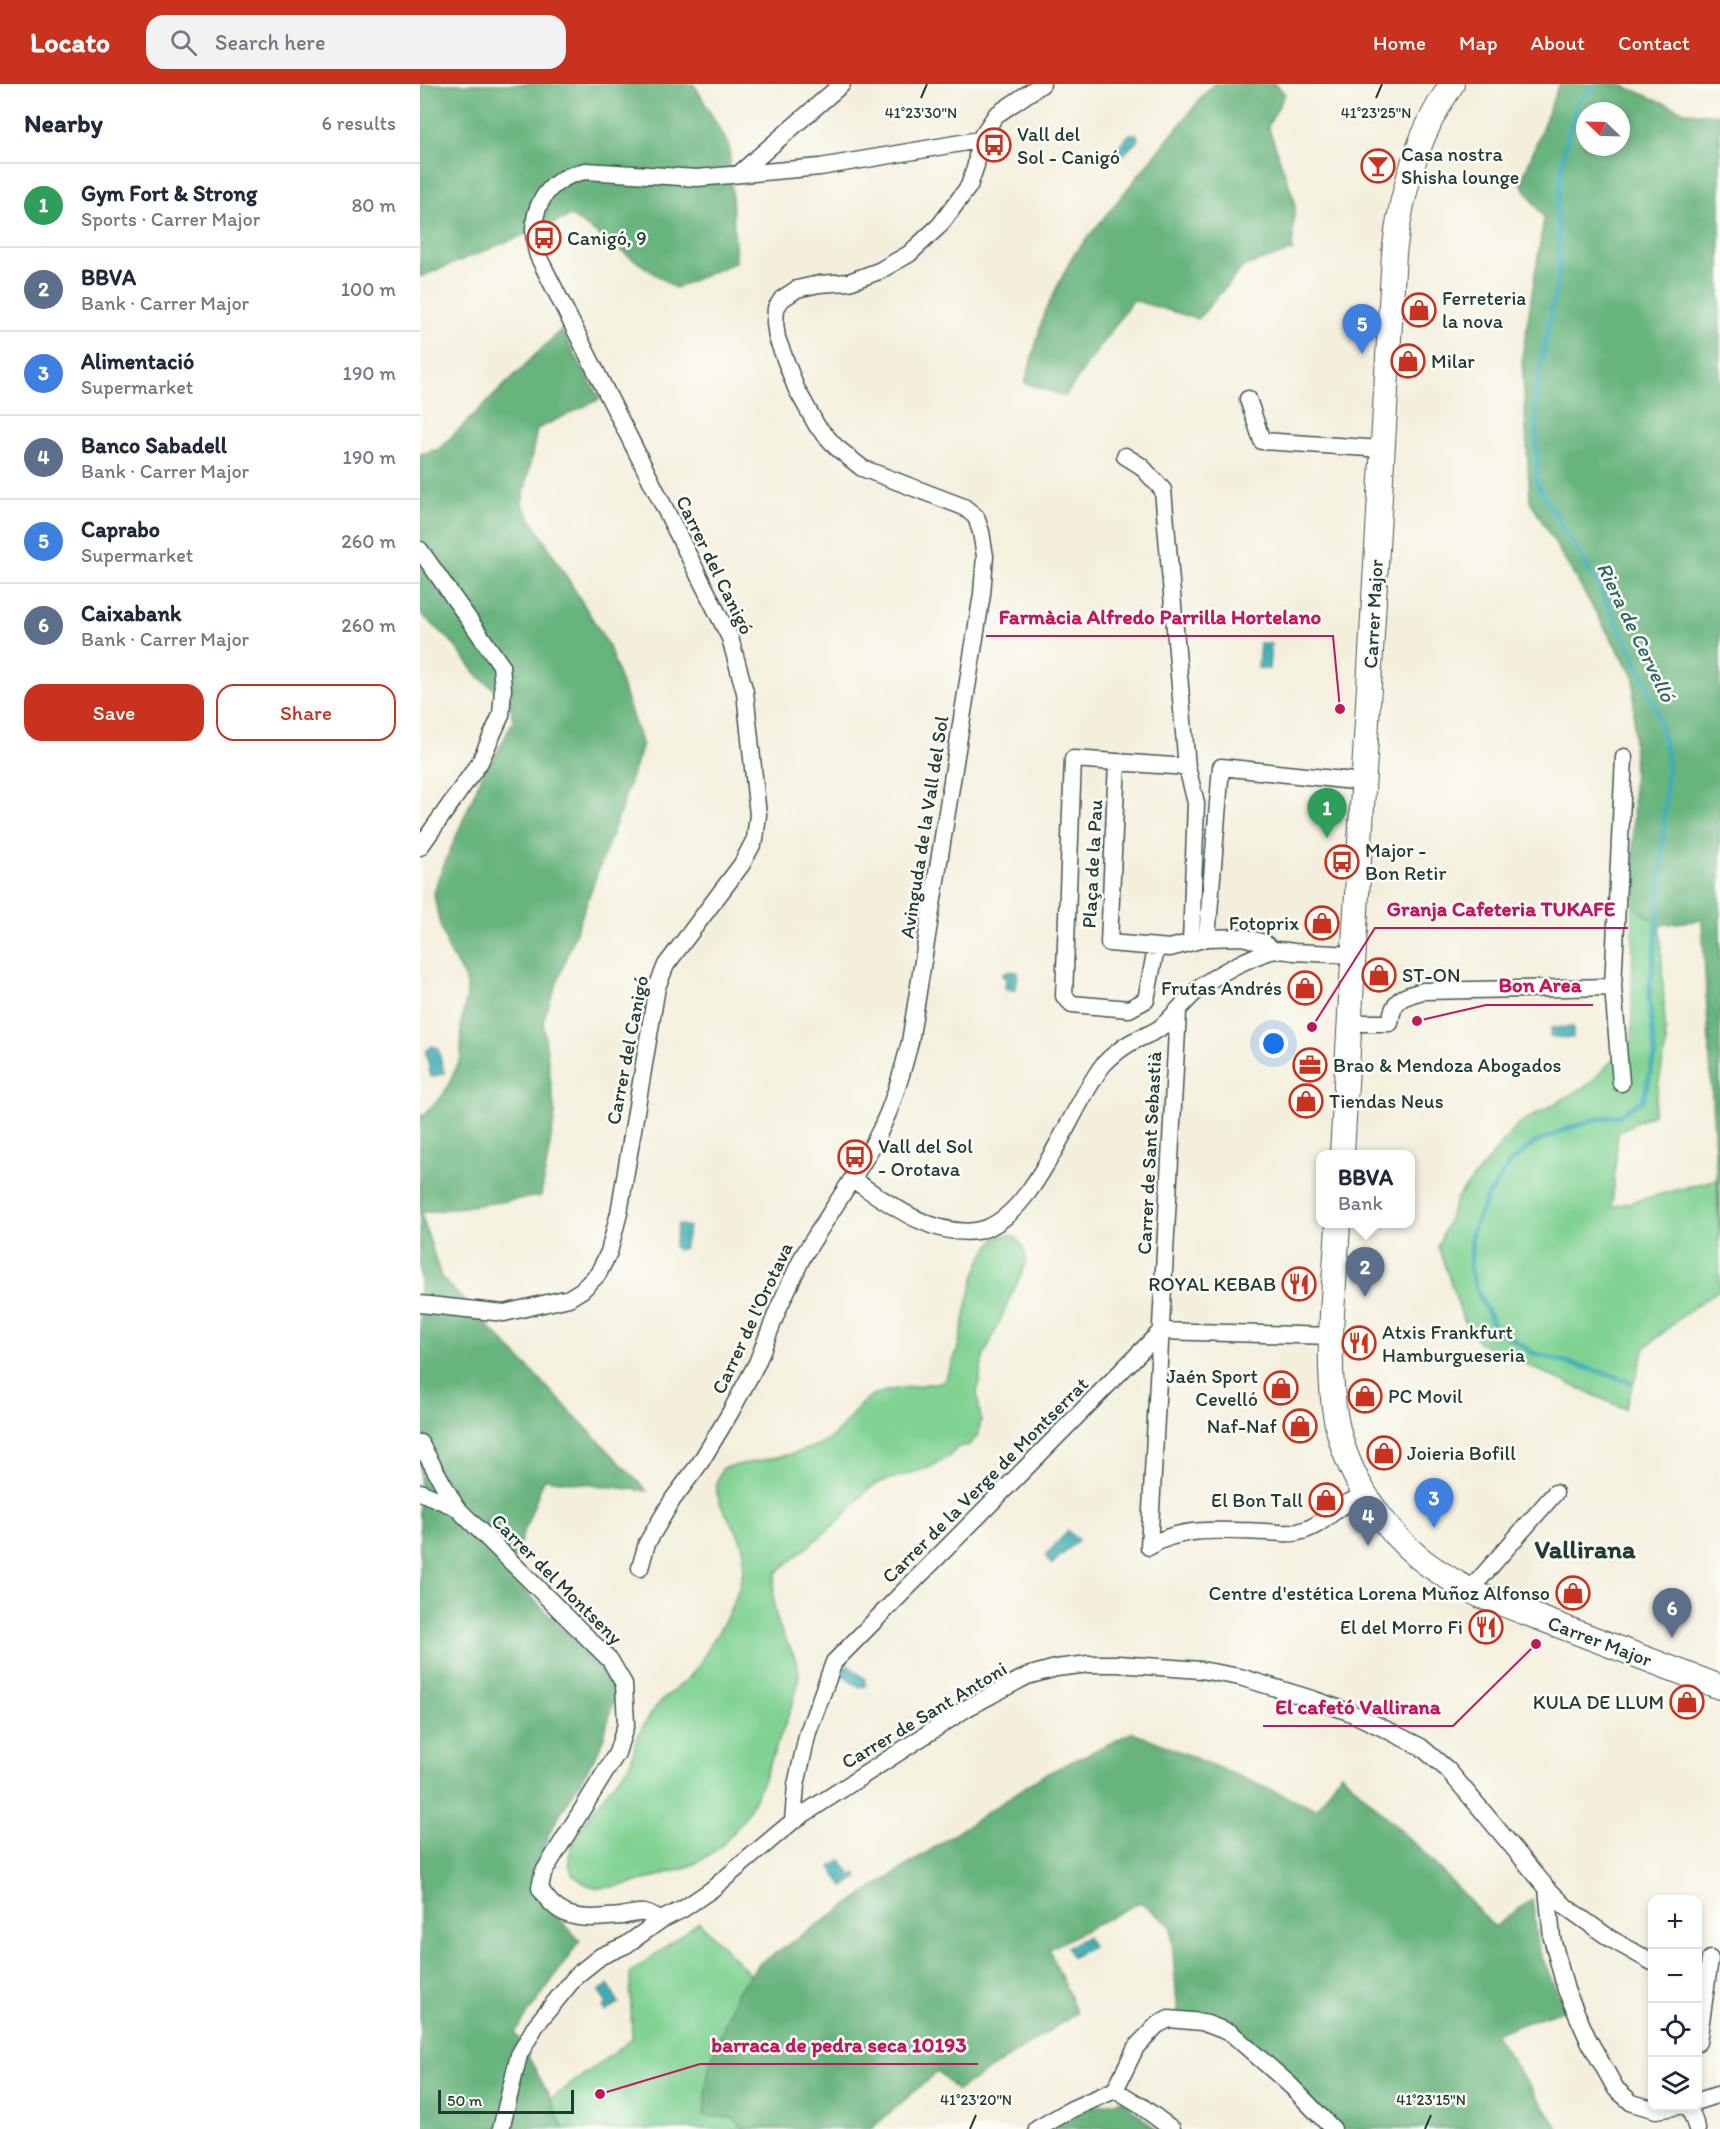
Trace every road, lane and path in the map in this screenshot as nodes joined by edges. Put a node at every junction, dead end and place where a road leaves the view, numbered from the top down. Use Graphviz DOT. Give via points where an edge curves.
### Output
graph roads {
  1 [pos="842,84"];
  2 [pos="1042,84"];
  3 [pos="1452,84"];
  4 [pos="979,140"];
  5 [pos="740,173"];
  6 [pos="1248,399"];
  7 [pos="1383,449"];
  8 [pos="1125,456"];
  9 [pos="420,550"];
  10 [pos="1624,757"];
  11 [pos="1117,762"];
  12 [pos="1187,767"];
  13 [pos="1363,782"];
  14 [pos="420,847"];
  15 [pos="1199,940"];
  16 [pos="1156,948"];
  17 [pos="1273,950"];
  18 [pos="1353,956"];
  19 [pos="1613,987"];
  20 [pos="1178,1012"];
  21 [pos="1349,1023"];
  22 [pos="1622,1083"];
  23 [pos="1342,1150"];
  24 [pos="852,1179"];
  25 [pos="1338,1228"];
  26 [pos="420,1304"];
  27 [pos="1161,1331"];
  28 [pos="1332,1336"];
  29 [pos="420,1443"];
  30 [pos="420,1492"];
  31 [pos="1555,1493"];
  32 [pos="1365,1495"];
  33 [pos="456,1507"];
  34 [pos="640,1568"];
  35 [pos="1470,1590"];
  36 [pos="1720,1687"];
  37 [pos="793,1821"];
  38 [pos="1548,1888"];
  39 [pos="661,1920"];
  40 [pos="1709,1958"];
  41 [pos="1648,1959"];
  42 [pos="1702,2011"];
  43 [pos="1115,2090"];
  44 [pos="1720,2094"];
  45 [pos="1702,2100"];
  46 [pos="1648,2108"];
  47 [pos="1691,2111"];
  48 [pos="501,2129"];
  49 [pos="1037,2129"];
  50 [pos="1172,2129"];
  51 [pos="1333,2129"];
  52 [pos="1697,2129"];
  1 -- 5 [label="street"];
  2 -- 4 [label="street, Avinguda de la Vall del Sol" via="996,115"];
  3 -- 7 [label="street, Carrer Major" via="1416,152 1398,222"];
  4 -- 5 [label="street, Carrer del Canigó" via="820,167"];
  4 -- 24 [label="street, Avinguda de la Vall del Sol" via="969,186 940,225 909,254 849,282 797,289 782,298 776,308 777,338 796,388 817,426 862,468 964,507 976,517 985,556 910,1042 889,1113"];
  5 -- 26 [label="street, Carrer del Canigó" via="697,178 585,171 569,175 552,185 540,203 534,241 730,638 745,692 758,815 755,839 742,864 666,965 657,987 619,1213 609,1252 598,1275 569,1298 504,1313"];
  6 -- 7 [label="street" via="1262,441"];
  7 -- 13 [label="street, Carrer Major"];
  8 -- 12 [label="street" via="1141,466 1163,490"];
  9 -- 14 [label="street" via="501,665 503,689 501,715 480,762"];
  10 -- 19 [label="street"];
  11 -- 12 [label="street"];
  11 -- 16 [label="street, Plaça de la Pau" via="1109,943"];
  11 -- 16 [label="street" via="1073,759 1064,996 1072,1004 1129,1009 1146,1000"];
  12 -- 15 [label="street" via="1196,803"];
  13 -- 15 [label="street" via="1221,767"];
  13 -- 18 [label="street, Carrer Major"];
  15 -- 16 [label="street, Plaça de la Pau"];
  15 -- 17 [label="street, Plaça de la Pau" via="1243,937"];
  17 -- 18 [label="street"];
  17 -- 20 [label="street" via="1228,970 1202,987"];
  18 -- 21 [label="street, Carrer Major"];
  19 -- 21 [label="street" via="1423,990 1394,1005 1390,1023"];
  19 -- 22 [label="street"];
  20 -- 24 [label="street" via="1158,1030 1132,1042 1105,1063 1036,1182 996,1224 976,1231 928,1223"];
  20 -- 27 [label="street, Carrer de Sant Sebastià"];
  21 -- 23 [label="street, Carrer Major"];
  24 -- 34 [label="street, Carrer de l'Orotava" via="802,1256 758,1363 647,1543"];
  25 -- 28 [label="street, Carrer Major"];
  27 -- 28 [label="street"];
  27 -- 32 [label="street, Carrer de Sant Sebastià" via="1149,1547 1162,1538 1185,1534 1294,1533 1311,1529"];
  27 -- 37 [label="street, Carrer de la Verge de Montserrat" via="834,1662 808,1732 796,1785"];
  28 -- 32 [label="street, Carrer Major" via="1334,1408 1349,1462"];
  29 -- 33 [label="street"];
  30 -- 33 [label="street, Carrer del Montseny"];
  31 -- 35 [label="street"];
  32 -- 35 [label="street, Carrer Major" via="1406,1546"];
  33 -- 39 [label="street, Carrer del Montseny" via="610,1660 624,1684 626,1724 617,1753 543,1873 540,1888 548,1902 573,1916 644,1913"];
  35 -- 36 [label="street, Carrer Major"];
  37 -- 38 [label="street, Carrer de Sant Antoni" via="967,1708 1027,1676 1089,1664 1201,1670 1240,1677 1349,1712 1421,1748 1448,1770"];
  37 -- 39 [label="street, Carrer de Sant Antoni" via="711,1890"];
  38 -- 41 [label="street, Carrer de Sant Antoni" via="1566,1907"];
  38 -- 46 [label="street" via="1552,1938 1566,1990 1588,2039 1616,2089 1632,2103"];
  39 -- 48 [label="street, Carrer de Sant Antoni" via="577,1975 536,2025 519,2055"];
  40 -- 42 [label="street"];
  43 -- 49 [label="street"];
  43 -- 50 [label="street"];
  43 -- 51 [label="street" via="1136,2047 1156,2025 1169,2019 1202,2022 1231,2033"];
  44 -- 45 [label="street"];
  47 -- 52 [label="street"];
}
